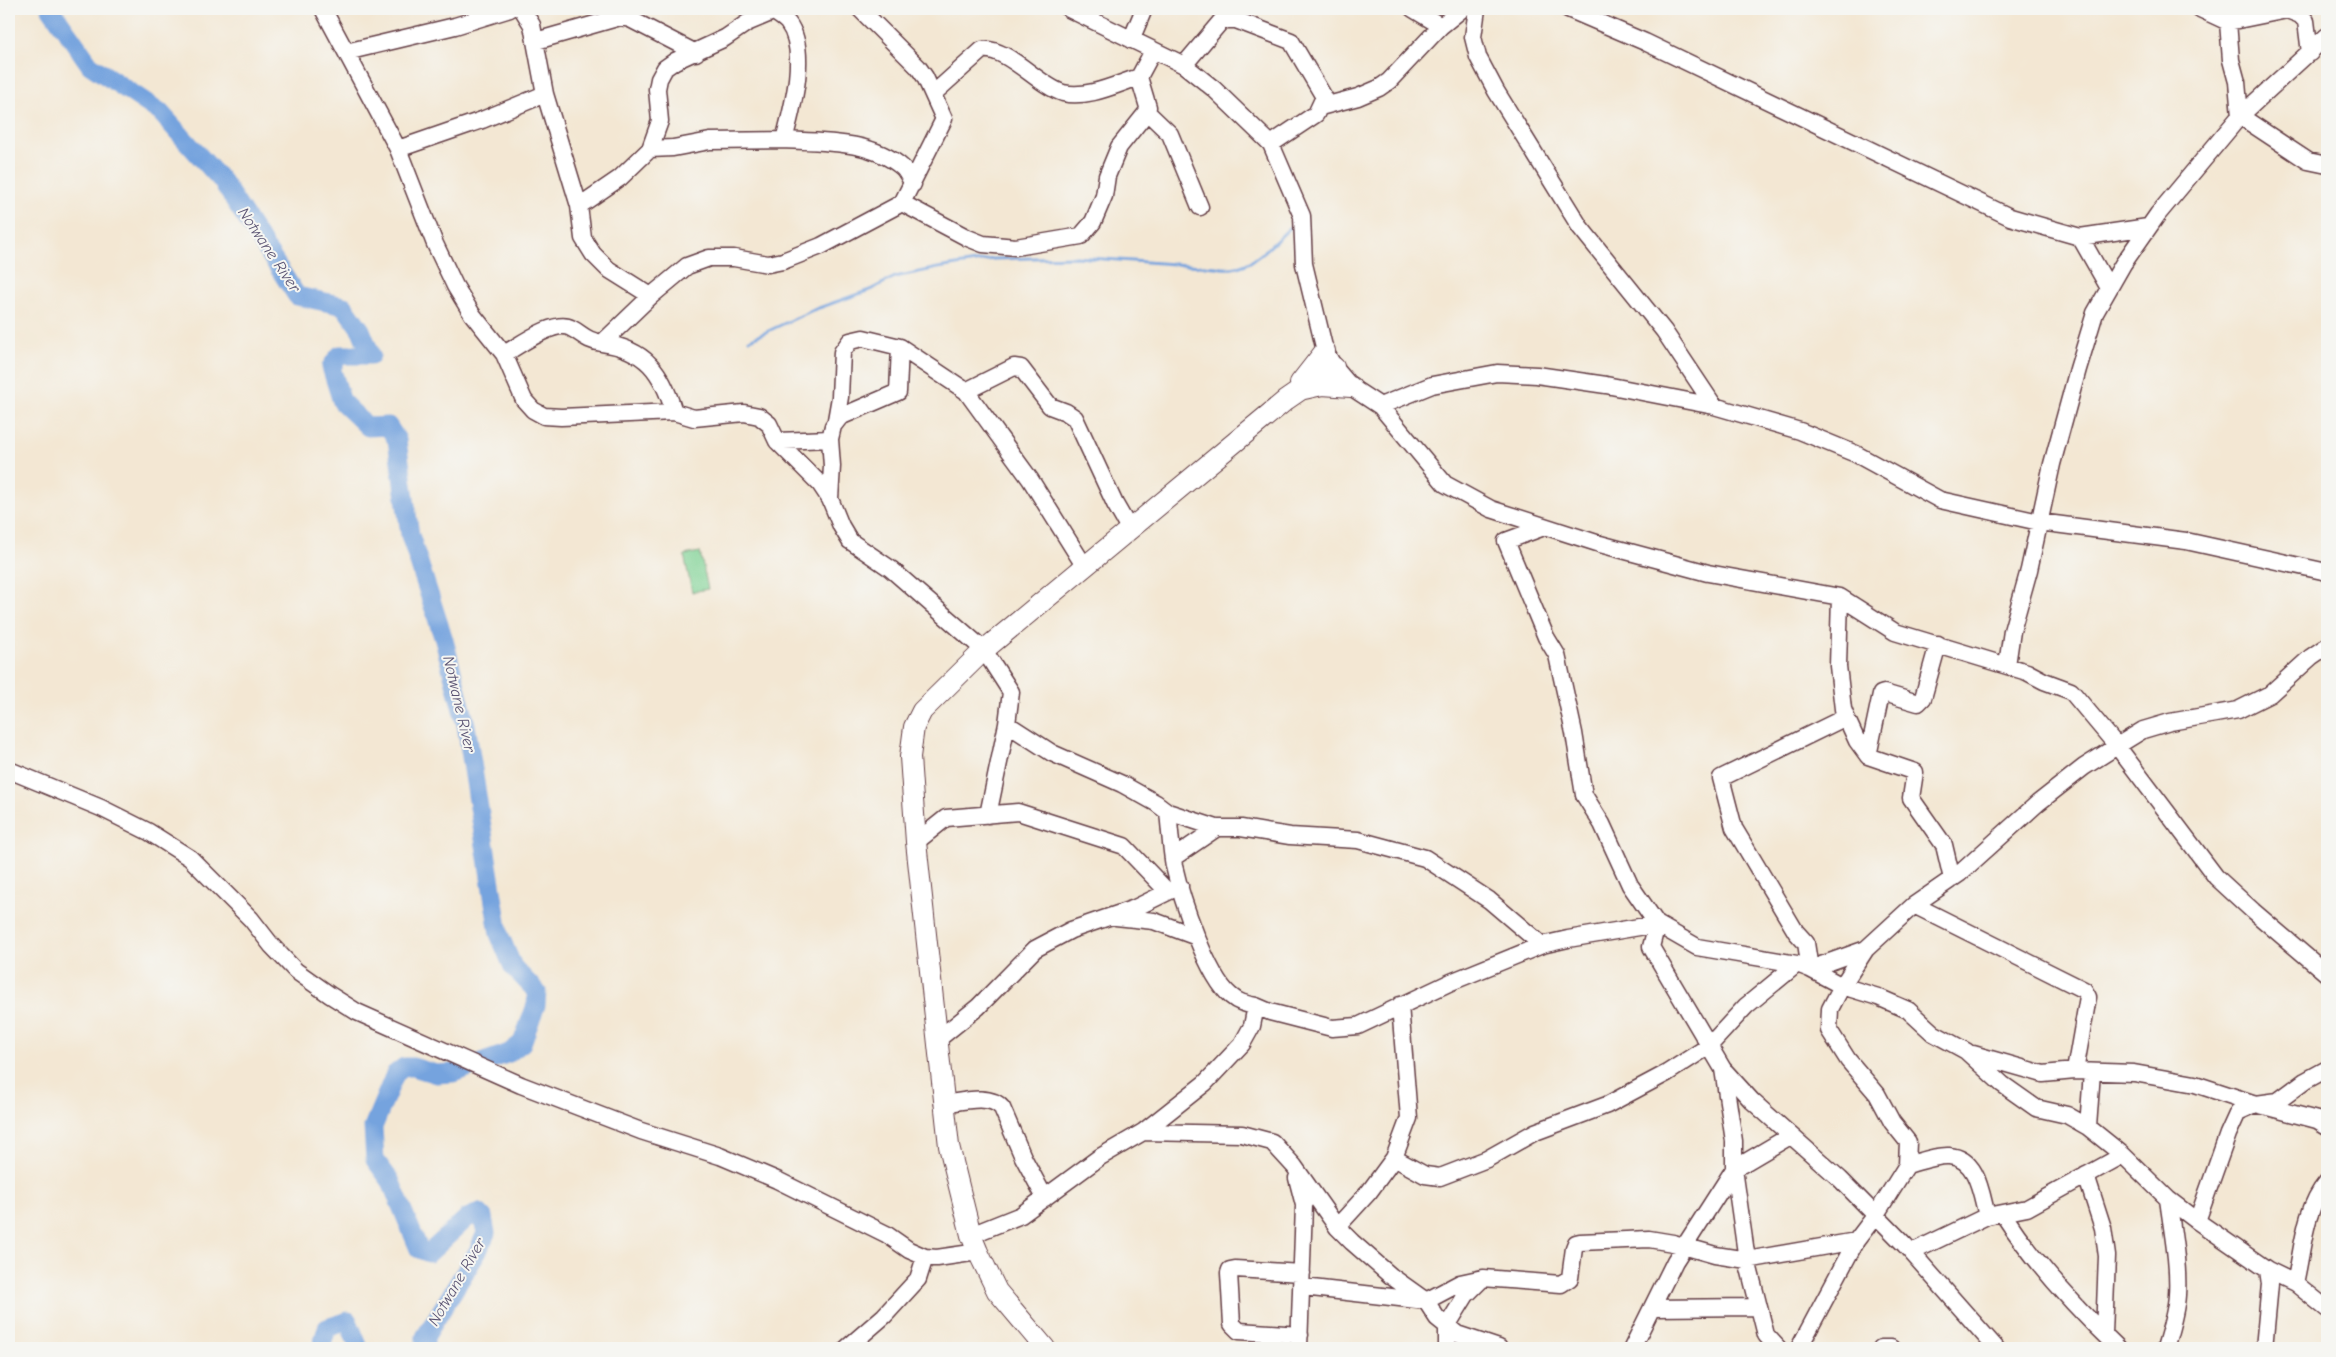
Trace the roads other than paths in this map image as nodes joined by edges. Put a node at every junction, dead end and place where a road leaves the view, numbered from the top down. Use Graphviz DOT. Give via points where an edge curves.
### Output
graph roads {
  1 [pos="323,9"];
  2 [pos="510,9"];
  3 [pos="522,9"];
  4 [pos="860,9"];
  5 [pos="1068,9"];
  6 [pos="1144,9"];
  7 [pos="1413,9"];
  8 [pos="1462,9"];
  9 [pos="1477,9"];
  10 [pos="1568,9"];
  11 [pos="2200,9"];
  12 [pos="775,10"];
  13 [pos="634,14"];
  14 [pos="2226,15"];
  15 [pos="1441,26"];
  16 [pos="2327,36"];
  17 [pos="1131,40"];
  18 [pos="536,41"];
  19 [pos="1153,51"];
  20 [pos="346,52"];
  21 [pos="696,53"];
  22 [pos="2310,53"];
  23 [pos="1184,65"];
  24 [pos="1139,77"];
  25 [pos="545,94"];
  26 [pos="933,94"];
  27 [pos="1320,107"];
  28 [pos="1147,112"];
  29 [pos="2240,116"];
  30 [pos="784,140"];
  31 [pos="1271,144"];
  32 [pos="398,149"];
  33 [pos="650,149"];
  34 [pos="2327,165"];
  35 [pos="913,184"];
  36 [pos="902,203"];
  37 [pos="579,206"];
  38 [pos="1200,207"];
  39 [pos="2148,227"];
  40 [pos="2080,237"];
  41 [pos="2109,288"];
  42 [pos="651,296"];
  43 [pos="602,343"];
  44 [pos="900,347"];
  45 [pos="504,354"];
  46 [pos="1330,359"];
  47 [pos="1351,387"];
  48 [pos="966,391"];
  49 [pos="1292,396"];
  50 [pos="1380,406"];
  51 [pos="1714,406"];
  52 [pos="674,412"];
  53 [pos="836,420"];
  54 [pos="830,439"];
  55 [pos="777,441"];
  56 [pos="830,499"];
  57 [pos="2038,522"];
  58 [pos="1544,528"];
  59 [pos="1130,530"];
  60 [pos="1085,567"];
  61 [pos="2327,572"];
  62 [pos="1840,597"];
  63 [pos="1938,644"];
  64 [pos="2327,646"];
  65 [pos="984,650"];
  66 [pos="2007,665"];
  67 [pos="1846,717"];
  68 [pos="1007,724"];
  69 [pos="2116,746"];
  70 [pos="1868,756"];
  71 [pos="9,770"];
  72 [pos="1168,812"];
  73 [pos="988,815"];
  74 [pos="1217,828"];
  75 [pos="916,842"];
  76 [pos="1173,858"];
  77 [pos="1952,879"];
  78 [pos="1174,889"];
  79 [pos="1914,905"];
  80 [pos="1109,917"];
  81 [pos="1657,924"];
  82 [pos="1197,937"];
  83 [pos="1542,945"];
  84 [pos="1866,949"];
  85 [pos="1804,967"];
  86 [pos="2327,974"];
  87 [pos="1842,986"];
  88 [pos="1400,1005"];
  89 [pos="1256,1006"];
  90 [pos="938,1040"];
  91 [pos="1709,1046"];
  92 [pos="1966,1051"];
  93 [pos="1722,1069"];
  94 [pos="2327,1069"];
  95 [pos="2075,1072"];
  96 [pos="2092,1072"];
  97 [pos="943,1104"];
  98 [pos="2256,1104"];
  99 [pos="2327,1126"];
  100 [pos="2088,1127"];
  101 [pos="1143,1132"];
  102 [pos="1790,1136"];
  103 [pos="2123,1154"];
  104 [pos="1394,1158"];
  105 [pos="1907,1165"];
  106 [pos="1294,1166"];
  107 [pos="1734,1169"];
  108 [pos="2086,1175"];
  109 [pos="2327,1182"];
  110 [pos="1045,1198"];
  111 [pos="2168,1199"];
  112 [pos="1995,1215"];
  113 [pos="1875,1216"];
  114 [pos="2197,1221"];
  115 [pos="1337,1227"];
  116 [pos="1856,1241"];
  117 [pos="974,1244"];
  118 [pos="1683,1246"];
  119 [pos="1912,1252"];
  120 [pos="924,1257"];
  121 [pos="1747,1260"];
  122 [pos="2268,1270"];
  123 [pos="1483,1278"];
  124 [pos="1302,1280"];
  125 [pos="2295,1283"];
  126 [pos="1426,1302"];
  127 [pos="1758,1307"];
  128 [pos="1653,1308"];
  129 [pos="2327,1309"];
  130 [pos="1446,1326"];
  131 [pos="2104,1334"];
  132 [pos="1299,1341"];
  133 [pos="847,1348"];
  134 [pos="1045,1348"];
  135 [pos="1447,1348"];
  136 [pos="1499,1348"];
  137 [pos="1632,1348"];
  138 [pos="1778,1348"];
  139 [pos="1799,1348"];
  140 [pos="1881,1348"];
  141 [pos="1892,1348"];
  142 [pos="1996,1348"];
  143 [pos="2118,1348"];
  144 [pos="2165,1348"];
  145 [pos="2264,1348"];
  1 -- 20 [label="street"];
  2 -- 20 [label="street"];
  3 -- 18 [label="street" via="532,25"];
  4 -- 26 [label="street" via="918,67"];
  5 -- 17 [label="street"];
  6 -- 17 [label="street"];
  7 -- 15 [label="street"];
  8 -- 15 [label="street"];
  9 -- 51 [label="street" via="1473,37 1478,57 1496,92 1580,227 1664,331"];
  10 -- 40 [label="street" via="1645,42 2010,217"];
  11 -- 14 [label="street"];
  12 -- 21 [label="street"];
  12 -- 30 [label="street" via="789,24 797,59 795,97"];
  13 -- 18 [label="street" via="613,17"];
  13 -- 21 [label="street"];
  14 -- 22 [label="street" via="2287,10 2300,15 2306,21"];
  14 -- 29 [label="street"];
  15 -- 27 [label="street" via="1379,88"];
  16 -- 22 [label="street"];
  17 -- 19 [label="street"];
  18 -- 25 [label="street"];
  19 -- 23 [label="street"];
  19 -- 24 [label="street"];
  20 -- 32 [label="street"];
  21 -- 33 [label="street" via="665,68 659,79 656,89 660,121"];
  22 -- 29 [label="street"];
  23 -- 27 [label="street" via="1222,20 1236,20 1291,42 1324,97"];
  23 -- 31 [label="street" via="1214,88"];
  24 -- 26 [label="street" via="1092,92 1063,93 1000,53 988,49 978,52"];
  24 -- 28 [label="street"];
  25 -- 32 [label="street"];
  25 -- 37 [label="street"];
  26 -- 35 [label="street" via="944,123"];
  27 -- 31 [label="street" via="1316,114"];
  28 -- 36 [label="street" via="1119,147 1093,222 1081,236 1016,247 982,244"];
  28 -- 38 [label="street" via="1170,134"];
  29 -- 34 [label="street" via="2308,161"];
  29 -- 39 [label="street"];
  30 -- 33 [label="street" via="710,141"];
  30 -- 35 [label="street" via="848,144 878,153 904,169"];
  31 -- 46 [label="street" via="1302,216 1304,264"];
  32 -- 45 [label="street" via="434,244 455,286 472,314"];
  33 -- 37 [label="street" via="620,178"];
  35 -- 36 [label="street"];
  36 -- 42 [label="street" via="821,246 782,261 768,264 734,258 709,258 688,266"];
  37 -- 42 [label="street" via="583,238 592,254 628,283"];
  39 -- 40 [label="street"];
  39 -- 41 [label="street"];
  40 -- 41 [label="street"];
  41 -- 57 [label="street" via="2096,313 2078,369"];
  42 -- 43 [label="street"];
  43 -- 45 [label="street" via="584,338 564,325 552,327"];
  43 -- 52 [label="street" via="627,348 656,369"];
  44 -- 48 [label="street"];
  44 -- 53 [label="street" via="898,392"];
  44 -- 53 [label="street" via="863,338 850,341 842,352"];
  45 -- 52 [label="street" via="524,400 544,416"];
  46 -- 47 [label="street"];
  46 -- 49 [label="main road"];
  47 -- 49 [label="main road" via="1310,387"];
  47 -- 50 [label="street"];
  48 -- 59 [label="street" via="1014,367 1021,368 1050,406 1075,418"];
  48 -- 60 [label="street" via="1030,479"];
  49 -- 59 [label="main road"];
  50 -- 51 [label="street" via="1432,385 1497,373 1537,375"];
  50 -- 58 [label="street" via="1445,484 1491,509"];
  51 -- 57 [label="street" via="1808,434 1856,454 1940,500"];
  52 -- 55 [label="street" via="694,418 744,413 759,416 769,424"];
  53 -- 54 [label="street"];
  54 -- 55 [label="street"];
  54 -- 56 [label="street"];
  55 -- 56 [label="street" via="820,484"];
  56 -- 65 [label="street" via="850,541 890,569"];
  57 -- 61 [label="street" via="2186,540"];
  57 -- 66 [label="street"];
  58 -- 62 [label="street" via="1708,573"];
  58 -- 81 [label="street" via="1506,541 1546,637 1557,655 1584,796 1602,824 1630,885"];
  59 -- 60 [label="main road"];
  60 -- 65 [label="main road"];
  62 -- 63 [label="street" via="1895,632"];
  62 -- 67 [label="street" via="1838,666"];
  63 -- 66 [label="street"];
  63 -- 70 [label="street" via="1918,703 1884,692 1881,694"];
  64 -- 69 [label="street" via="2270,694 2238,710 2170,722 2143,730"];
  65 -- 68 [label="street" via="1010,692"];
  65 -- 75 [label="main road" via="922,711 914,727 910,757"];
  66 -- 69 [label="street" via="2071,691"];
  67 -- 70 [label="street"];
  67 -- 85 [label="street" via="1721,778 1734,828 1796,932 1806,943"];
  68 -- 72 [label="street" via="1052,753 1122,784"];
  68 -- 73 [label="street"];
  69 -- 77 [label="street" via="2038,803"];
  69 -- 86 [label="street" via="2216,877"];
  70 -- 77 [label="street" via="1915,772 1911,798 1944,845"];
  71 -- 120 [label="street" via="101,808 149,832 190,858 296,970 344,1004 521,1085 641,1131 720,1156 777,1180 886,1234"];
  72 -- 74 [label="street"];
  72 -- 76 [label="street"];
  73 -- 75 [label="street" via="946,818"];
  73 -- 78 [label="street" via="1018,812 1124,846"];
  74 -- 76 [label="street"];
  74 -- 83 [label="street" via="1358,840 1425,858 1489,900"];
  75 -- 90 [label="main road"];
  76 -- 78 [label="street"];
  77 -- 79 [label="street"];
  78 -- 80 [label="street"];
  78 -- 82 [label="street"];
  79 -- 84 [label="street"];
  79 -- 95 [label="street" via="2084,990 2088,997"];
  80 -- 82 [label="street" via="1154,921"];
  80 -- 90 [label="street" via="1071,930 1035,949 978,1007"];
  81 -- 83 [label="street"];
  81 -- 85 [label="street" via="1697,947"];
  81 -- 91 [label="street" via="1652,947"];
  82 -- 89 [label="street" via="1229,995 1242,1004"];
  83 -- 88 [label="street"];
  84 -- 85 [label="street"];
  84 -- 87 [label="street"];
  85 -- 87 [label="street"];
  85 -- 91 [label="street" via="1746,1006"];
  87 -- 92 [label="street" via="1908,1010 1933,1033"];
  87 -- 105 [label="street" via="1830,1009 1830,1030 1908,1142"];
  88 -- 89 [label="street" via="1358,1026 1345,1028 1285,1017"];
  88 -- 104 [label="street" via="1408,1118"];
  89 -- 101 [label="street" via="1252,1026 1233,1055 1205,1083"];
  90 -- 97 [label="main road"];
  91 -- 93 [label="street"];
  91 -- 104 [label="street" via="1607,1105 1535,1132 1487,1159 1440,1177 1425,1174"];
  92 -- 95 [label="street" via="2043,1074"];
  92 -- 100 [label="street" via="2002,1084 2036,1108 2067,1115"];
  93 -- 102 [label="street"];
  93 -- 107 [label="street" via="1734,1141"];
  94 -- 98 [label="street" via="2278,1101"];
  95 -- 96 [label="street"];
  96 -- 98 [label="street" via="2134,1074 2195,1084"];
  96 -- 100 [label="street"];
  97 -- 110 [label="street" via="997,1102"];
  97 -- 117 [label="main road" via="949,1146"];
  98 -- 99 [label="street" via="2317,1120"];
  98 -- 114 [label="street" via="2238,1112"];
  100 -- 103 [label="street"];
  101 -- 106 [label="street" via="1242,1134 1272,1142"];
  101 -- 110 [label="street" via="1100,1157"];
  102 -- 107 [label="street"];
  102 -- 113 [label="street"];
  103 -- 108 [label="street"];
  103 -- 111 [label="street"];
  104 -- 115 [label="street"];
  105 -- 112 [label="street" via="1948,1156 1964,1160 1974,1172"];
  105 -- 113 [label="street"];
  106 -- 115 [label="street"];
  106 -- 124 [label="street" via="1304,1205"];
  107 -- 118 [label="street"];
  107 -- 121 [label="street"];
  108 -- 112 [label="street" via="2027,1208"];
  108 -- 131 [label="street" via="2103,1228 2107,1256"];
  109 -- 125 [label="street" via="2316,1194 2308,1217"];
  110 -- 117 [label="street"];
  111 -- 114 [label="street"];
  111 -- 144 [label="street" via="2177,1295"];
  112 -- 119 [label="street"];
  112 -- 131 [label="street"];
  113 -- 116 [label="street"];
  113 -- 119 [label="street"];
  114 -- 122 [label="street"];
  115 -- 126 [label="street" via="1391,1276"];
  116 -- 121 [label="street"];
  116 -- 139 [label="street"];
  117 -- 120 [label="street" via="937,1258"];
  117 -- 134 [label="main road" via="997,1292"];
  118 -- 121 [label="street"];
  118 -- 123 [label="street" via="1649,1239 1580,1242 1574,1248 1568,1282"];
  118 -- 128 [label="street"];
  119 -- 142 [label="street"];
  120 -- 133 [label="street" via="918,1279 884,1316"];
  121 -- 127 [label="street"];
  122 -- 125 [label="street"];
  122 -- 145 [label="street" via="2270,1284"];
  123 -- 126 [label="street" via="1460,1283"];
  123 -- 130 [label="street" via="1466,1295"];
  124 -- 126 [label="street"];
  124 -- 132 [label="street"];
  124 -- 132 [label="street" via="1235,1269 1229,1273 1234,1328"];
  125 -- 129 [label="street"];
  126 -- 130 [label="street"];
  127 -- 128 [label="street"];
  127 -- 138 [label="street" via="1766,1335"];
  128 -- 137 [label="street"];
  130 -- 135 [label="street"];
  130 -- 136 [label="street" via="1457,1334"];
  131 -- 143 [label="street"];
  140 -- 141 [label="street"];
}
